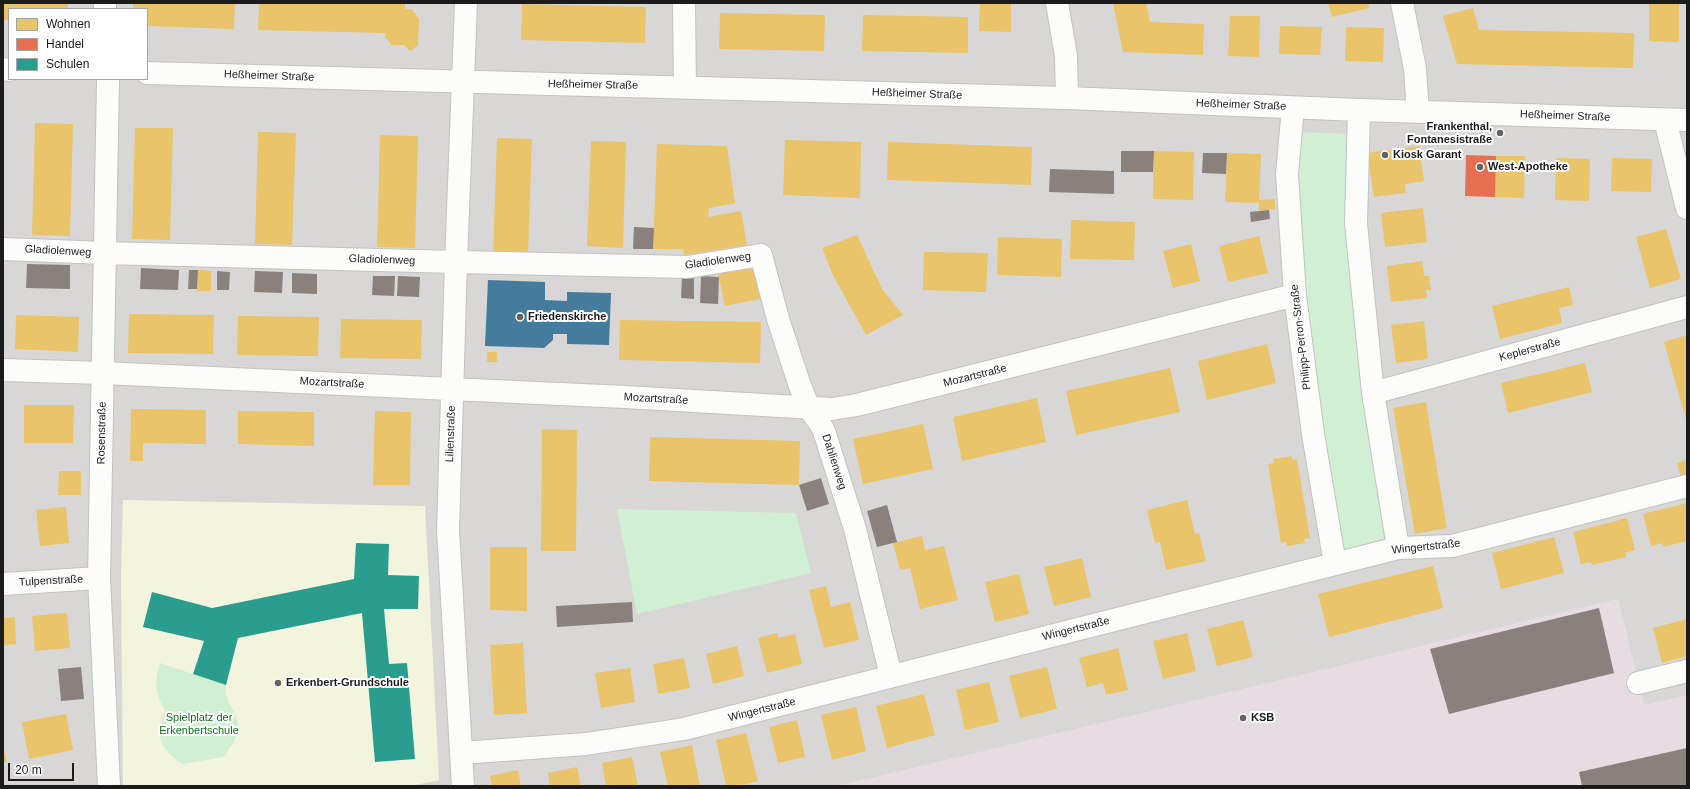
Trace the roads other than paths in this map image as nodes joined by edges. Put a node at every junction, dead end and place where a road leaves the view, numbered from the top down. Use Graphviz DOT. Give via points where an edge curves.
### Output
graph roads {
  1 [pos="466,3"];
  2 [pos="684,3"];
  3 [pos="1057,3"];
  4 [pos="1402,3"];
  5 [pos="148,73"];
  6 [pos="108,80"];
  7 [pos="464,82"];
  8 [pos="685,88"];
  9 [pos="1067,98"];
  10 [pos="1293,108"];
  11 [pos="1359,110"];
  12 [pos="1418,112"];
  13 [pos="1665,120"];
  14 [pos="1687,120"];
  15 [pos="1687,208"];
  16 [pos="3,249"];
  17 [pos="105,253"];
  18 [pos="761,255"];
  19 [pos="456,262"];
  20 [pos="1295,295"];
  21 [pos="1687,307"];
  22 [pos="3,370"];
  23 [pos="103,373"];
  24 [pos="452,389"];
  25 [pos="1373,393"];
  26 [pos="809,408"];
  27 [pos="1687,486"];
  28 [pos="1398,548"];
  29 [pos="1334,564"];
  30 [pos="99,578"];
  31 [pos="3,584"];
  32 [pos="1687,671"];
  33 [pos="891,676"];
  34 [pos="1638,683"];
  35 [pos="461,752"];
  36 [pos="109,786"];
  37 [pos="463,786"];
  1 -- 7 [label="street, Lilienstraße"];
  2 -- 8 [label="street"];
  3 -- 9 [label="street" via="1066,56"];
  4 -- 12 [label="street" via="1415,69"];
  5 -- 7 [label="street, Heßheimer Straße"];
  6 -- 17 [label="street, Rosenstraße"];
  7 -- 8 [label="street, Heßheimer Straße"];
  7 -- 19 [label="street, Lilienstraße"];
  8 -- 9 [label="street, Heßheimer Straße"];
  9 -- 10 [label="street, Heßheimer Straße"];
  10 -- 11 [label="street, Heßheimer Straße"];
  10 -- 20 [label="street, Philipp-Perron-Straße" via="1287,174"];
  11 -- 12 [label="street, Heßheimer Straße"];
  11 -- 25 [label="street" via="1356,224"];
  12 -- 13 [label="street, Heßheimer Straße"];
  13 -- 14 [label="street, Heßheimer Straße"];
  13 -- 15 [label="street"];
  16 -- 17 [label="street, Gladiolenweg"];
  17 -- 19 [label="street, Gladiolenweg"];
  17 -- 23 [label="street, Rosenstraße"];
  18 -- 19 [label="street, Gladiolenweg" via="688,267"];
  18 -- 26 [label="street, Dahlienweg" via="778,319"];
  19 -- 24 [label="street, Lilienstraße"];
  20 -- 26 [label="street, Mozartstraße" via="857,405 832,409"];
  20 -- 29 [label="street, Philipp-Perron-Straße" via="1313,434"];
  21 -- 25 [label="street, Keplerstraße"];
  22 -- 23 [label="street, Mozartstraße"];
  23 -- 24 [label="street, Mozartstraße"];
  23 -- 30 [label="street, Rosenstraße"];
  24 -- 26 [label="street, Mozartstraße"];
  24 -- 35 [label="street, Lilienstraße" via="448,530"];
  25 -- 28 [label="street"];
  26 -- 33 [label="street, Dahlienweg" via="824,432 855,529"];
  27 -- 28 [label="street, Wingertstraße" via="1452,546"];
  28 -- 29 [label="street, Wingertstraße"];
  29 -- 33 [label="street, Wingertstraße"];
  30 -- 31 [label="street, Tulpenstraße"];
  30 -- 36 [label="street, Rosenstraße"];
  32 -- 34 [label="street"];
  33 -- 35 [label="street, Wingertstraße" via="718,721 637,738 547,748"];
  35 -- 37 [label="street, Lilienstraße"];
}
